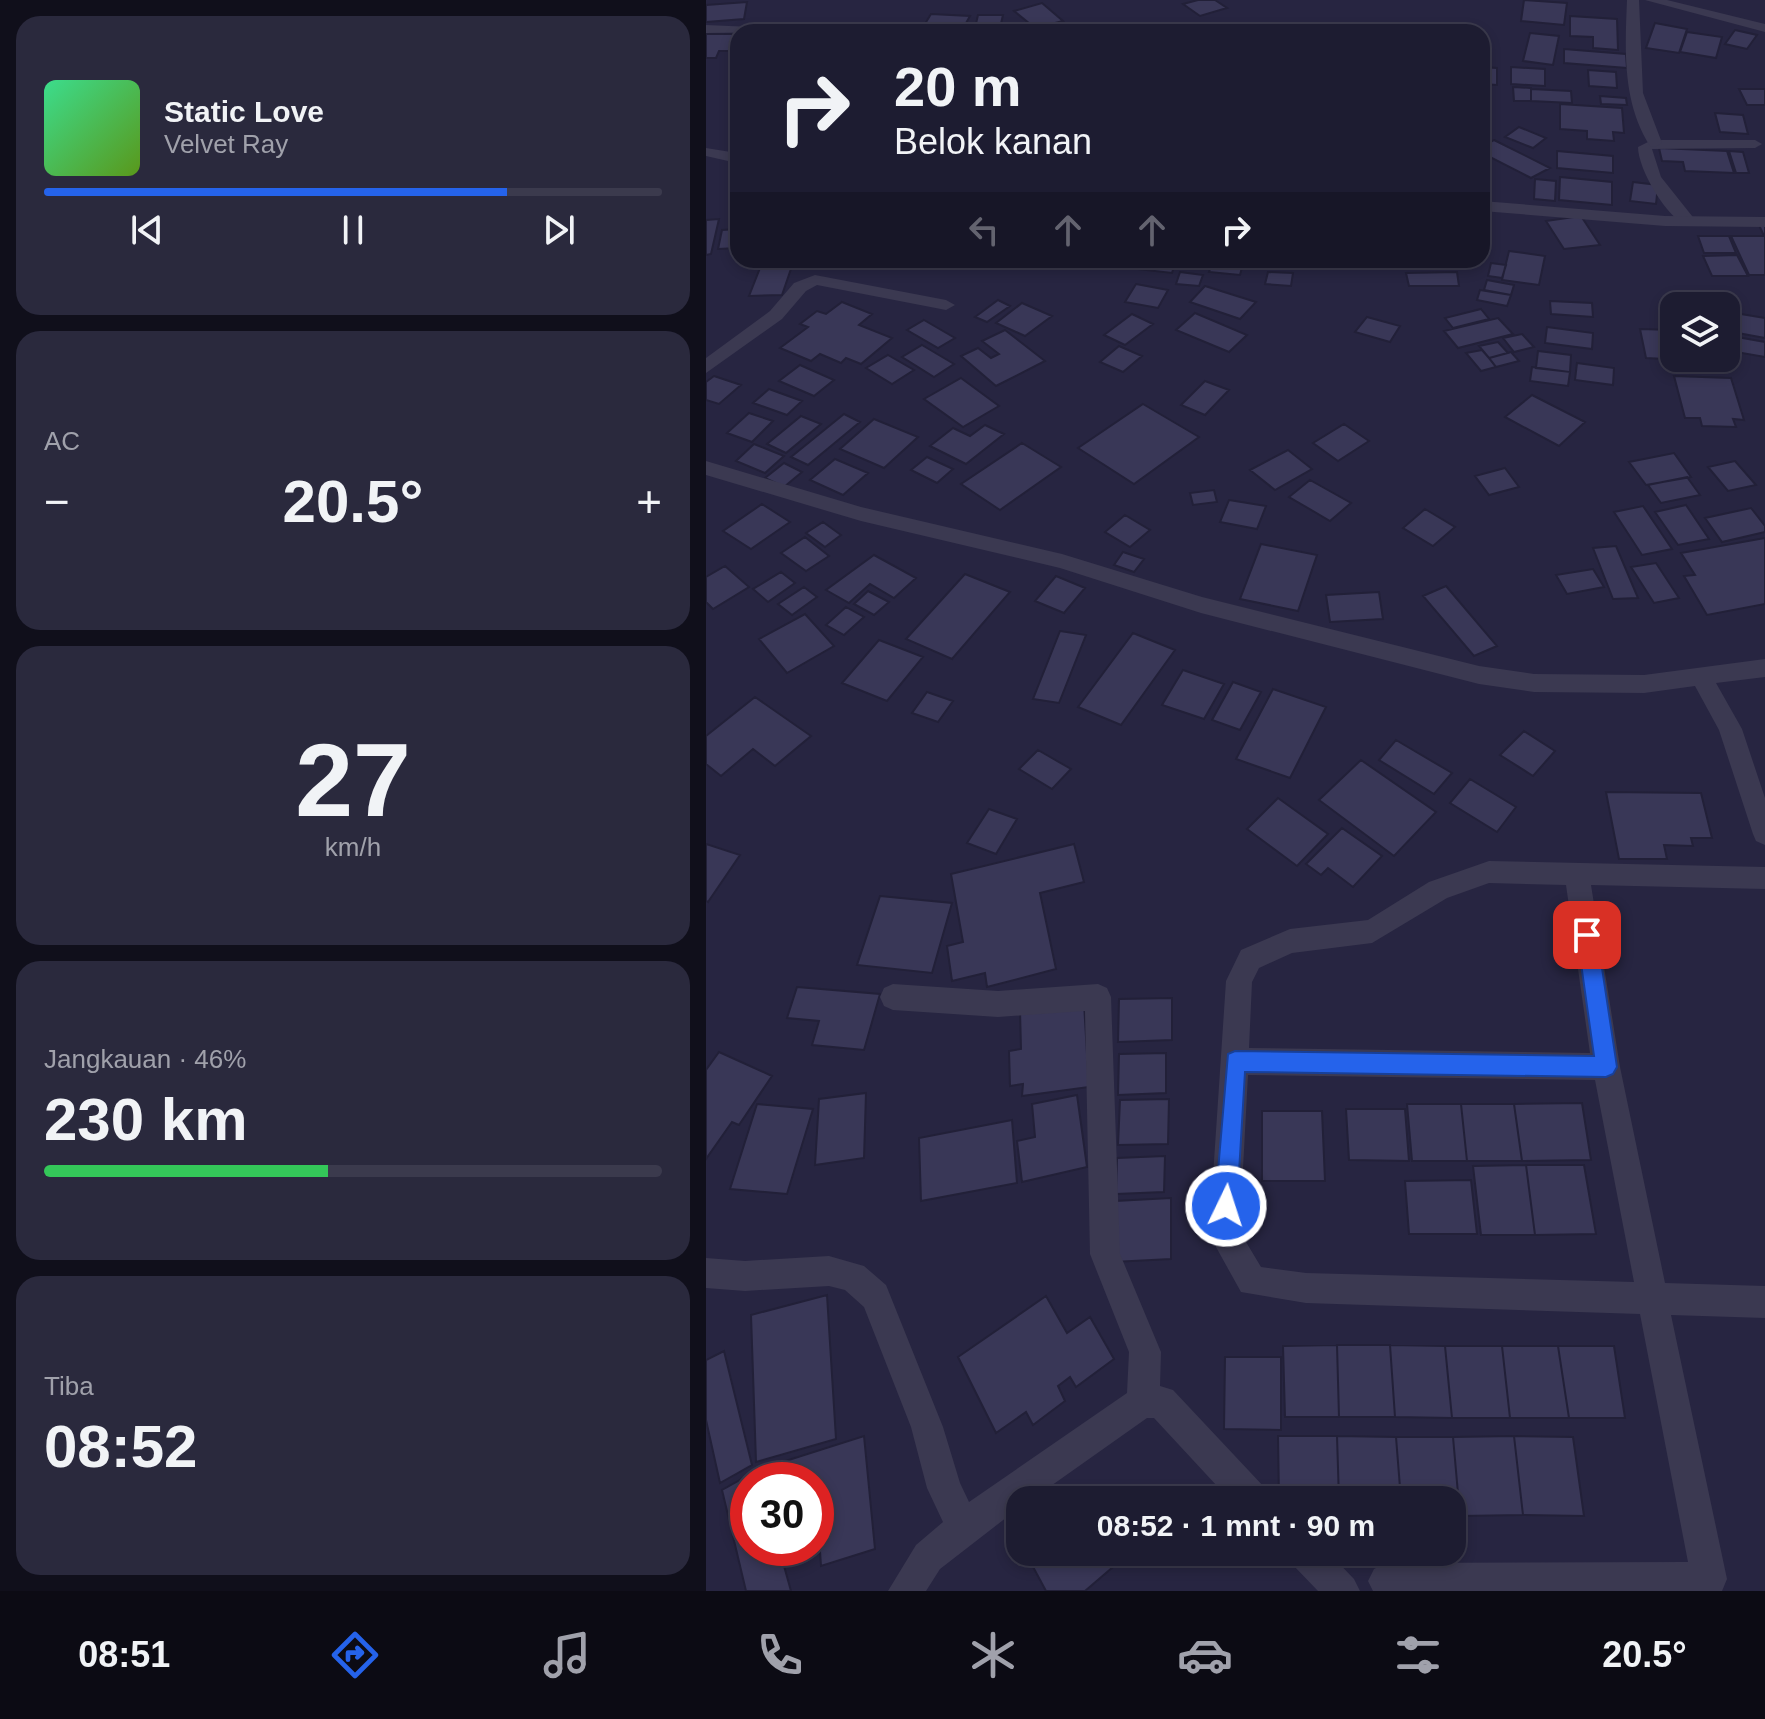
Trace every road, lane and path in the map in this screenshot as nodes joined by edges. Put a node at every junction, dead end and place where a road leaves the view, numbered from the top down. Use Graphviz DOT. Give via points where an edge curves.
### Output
graph roads {
  1 [pos="1633,0"];
  2 [pos="1651,0"];
  3 [pos="1765,28"];
  4 [pos="706,29"];
  5 [pos="730,30"];
  6 [pos="1655,143"];
  7 [pos="1755,144"];
  8 [pos="706,152"];
  9 [pos="730,156"];
  10 [pos="1490,207"];
  11 [pos="1688,221"];
  12 [pos="1765,222"];
  13 [pos="946,305"];
  14 [pos="706,367"];
  15 [pos="706,468"];
  16 [pos="1765,668"];
  17 [pos="1701,676"];
  18 [pos="1765,834"];
  19 [pos="1577,876"];
  20 [pos="1765,878"];
  21 [pos="893,997"];
  22 [pos="1235,1061"];
  23 [pos="1606,1067"];
  24 [pos="706,1273"];
  25 [pos="1652,1297"];
  26 [pos="1765,1302"];
  27 [pos="1143,1401"];
  28 [pos="1240,1486"];
  29 [pos="963,1527"];
  30 [pos="1318,1566"];
  31 [pos="1386,1581"];
  32 [pos="906,1591"];
  33 [pos="1342,1591"];
  1 -- 6 [label="street" via="1635,93"];
  2 -- 3 [label="street"];
  4 -- 5 [label="street"];
  6 -- 7 [label="street"];
  6 -- 11 [label="street" via="1643,153 1658,184"];
  8 -- 9 [label="street"];
  10 -- 11 [label="street"];
  11 -- 12 [label="street"];
  13 -- 14 [label="street" via="815,280"];
  15 -- 17 [label="street" via="861,514 1062,561 1201,605 1479,675 1534,683 1644,684"];
  16 -- 17 [label="street"];
  17 -- 18 [label="street" via="1730,729"];
  19 -- 20 [label="street"];
  19 -- 22 [label="street" via="1489,872 1438,890 1372,931 1290,941 1250,959 1239,981"];
  19 -- 23 [label="street"];
  21 -- 27 [label="street" via="998,1004 1098,997 1105,1254 1145,1352"];
  22 -- 23 [label="street"];
  22 -- 25 [label="street" via="1226,1206 1231,1247 1252,1281 1306,1288"];
  23 -- 25 [label="street"];
  24 -- 29 [label="street" via="829,1271 853,1277 875,1296"];
  25 -- 26 [label="street"];
  25 -- 31 [label="street" via="1709,1579"];
  27 -- 28 [label="street" via="1161,1402"];
  27 -- 29 [label="street"];
  29 -- 32 [label="street" via="928,1557"];
  30 -- 33 [label="street"];
}
